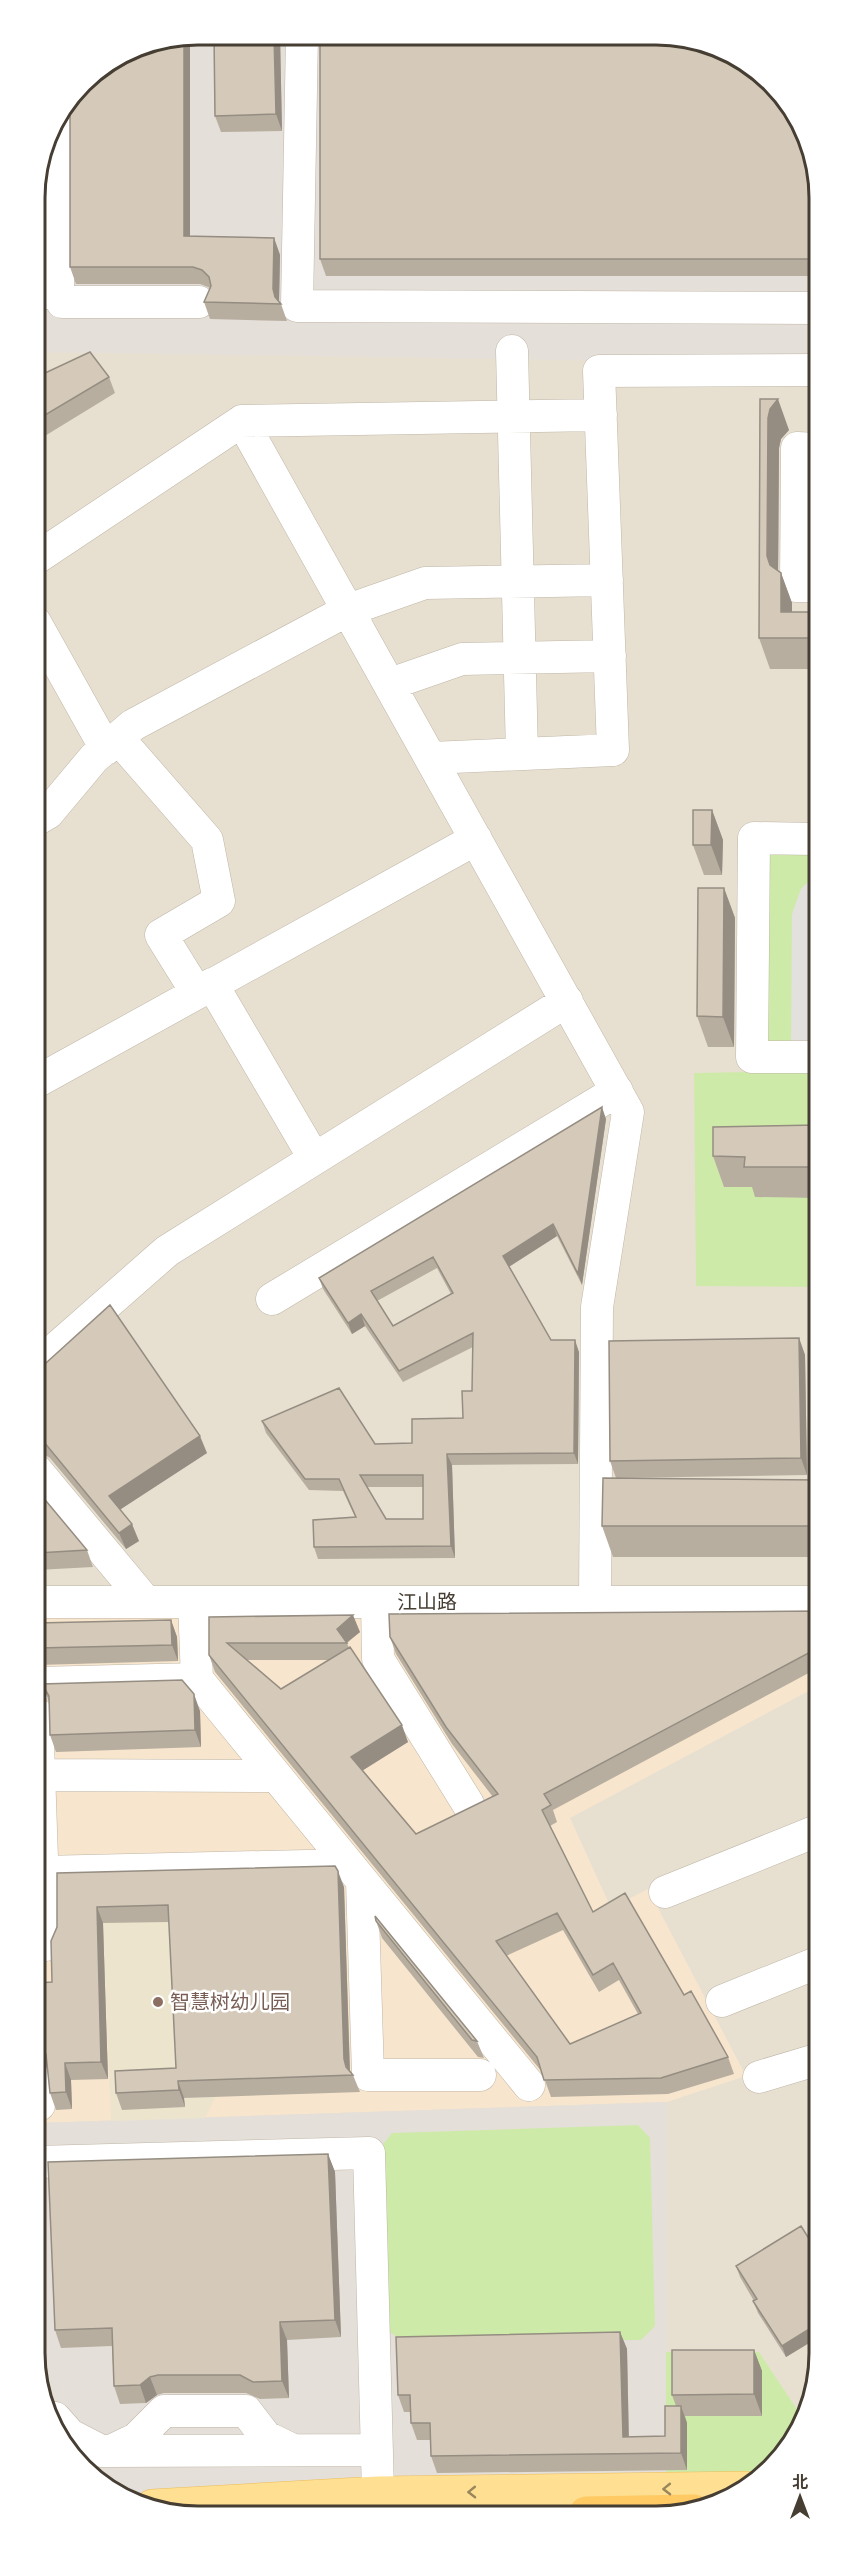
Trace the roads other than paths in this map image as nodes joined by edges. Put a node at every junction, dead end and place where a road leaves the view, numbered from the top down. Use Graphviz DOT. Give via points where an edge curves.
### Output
graph roads {
  1 [pos="302,45"];
  2 [pos="51,155"];
  3 [pos="48,173"];
  4 [pos="47,293"];
  5 [pos="199,302"];
  6 [pos="809,308"];
  7 [pos="512,351"];
  8 [pos="809,370"];
  9 [pos="514,415"];
  10 [pos="601,415"];
  11 [pos="242,421"];
  12 [pos="809,449"];
  13 [pos="45,552"];
  14 [pos="607,580"];
  15 [pos="518,581"];
  16 [pos="809,586"];
  17 [pos="348,610"];
  18 [pos="45,638"];
  19 [pos="610,656"];
  20 [pos="522,658"];
  21 [pos="390,684"];
  22 [pos="112,743"];
  23 [pos="522,754"];
  24 [pos="431,758"];
  25 [pos="45,815"];
  26 [pos="476,839"];
  27 [pos="809,839"];
  28 [pos="205,988"];
  29 [pos="567,1001"];
  30 [pos="809,1057"];
  31 [pos="45,1077"];
  32 [pos="617,1091"];
  33 [pos="314,1158"];
  34 [pos="272,1299"];
  35 [pos="45,1358"];
  36 [pos="45,1481"];
  37 [pos="45,1602"];
  38 [pos="146,1602"];
  39 [pos="194,1602"];
  40 [pos="377,1602"];
  41 [pos="595,1602"];
  42 [pos="809,1602"];
  43 [pos="197,1679"];
  44 [pos="45,1683"];
  45 [pos="45,1775"];
  46 [pos="276,1776"];
  47 [pos="468,1804"];
  48 [pos="809,1834"];
  49 [pos="45,1872"];
  50 [pos="356,1873"];
  51 [pos="665,1892"];
  52 [pos="809,1966"];
  53 [pos="722,2001"];
  54 [pos="809,2062"];
  55 [pos="480,2075"];
  56 [pos="759,2077"];
  57 [pos="529,2085"];
  58 [pos="45,2162"];
  59 [pos="64,2429"];
  60 [pos="377,2450"];
  61 [pos="728,2488"];
  62 [pos="378,2493"];
  63 [pos="178,2505"];
  1 -- 6 [label="street" via="297,306"];
  2 -- 3 [label="street"];
  3 -- 4 [label="street"];
  4 -- 5 [label="street" via="62,302"];
  7 -- 9 [label="street"];
  8 -- 10 [label="street" via="599,371"];
  9 -- 10 [label="street"];
  9 -- 11 [label="street"];
  9 -- 15 [label="street"];
  10 -- 14 [label="street"];
  11 -- 13 [label="street"];
  11 -- 17 [label="street"];
  12 -- 16 [label="street" via="797,448 796,586"];
  14 -- 15 [label="street"];
  14 -- 19 [label="street"];
  15 -- 17 [label="street" via="425,584"];
  15 -- 20 [label="street"];
  17 -- 21 [label="street"];
  17 -- 22 [label="street" via="133,725"];
  18 -- 22 [label="street"];
  19 -- 20 [label="street"];
  19 -- 23 [label="street" via="613,750"];
  20 -- 21 [label="street" via="462,659"];
  20 -- 23 [label="street"];
  21 -- 24 [label="street"];
  22 -- 25 [label="street"];
  22 -- 28 [label="street" via="207,840 219,901 161,935"];
  23 -- 24 [label="street"];
  24 -- 26 [label="street"];
  26 -- 28 [label="street"];
  26 -- 29 [label="street"];
  27 -- 30 [label="street" via="754,838 752,1057"];
  28 -- 31 [label="street"];
  28 -- 33 [label="street"];
  29 -- 32 [label="street"];
  29 -- 33 [label="street"];
  32 -- 34 [label="street"];
  32 -- 41 [label="street" via="628,1112 597,1307"];
  33 -- 35 [label="street" via="167,1251"];
  36 -- 38 [label="street"];
  37 -- 38 [label="street, 江山路"];
  38 -- 39 [label="street, 江山路"];
  39 -- 40 [label="street, 江山路"];
  39 -- 43 [label="street"];
  40 -- 41 [label="street, 江山路"];
  40 -- 47 [label="street" via="378,1659"];
  41 -- 42 [label="street, 江山路"];
  43 -- 44 [label="street"];
  43 -- 46 [label="street"];
  45 -- 46 [label="street"];
  46 -- 50 [label="street"];
  48 -- 51 [label="street"];
  49 -- 50 [label="street"];
  50 -- 55 [label="street" via="368,2075"];
  50 -- 57 [label="street"];
  52 -- 53 [label="street"];
  54 -- 56 [label="street"];
  58 -- 60 [label="street" via="369,2153"];
  59 -- 60 [label="street" via="101,2451"];
  60 -- 62 [label="street"];
  61 -- 62 [label="main road, one-way"];
  62 -- 63 [label="main road"];
}
